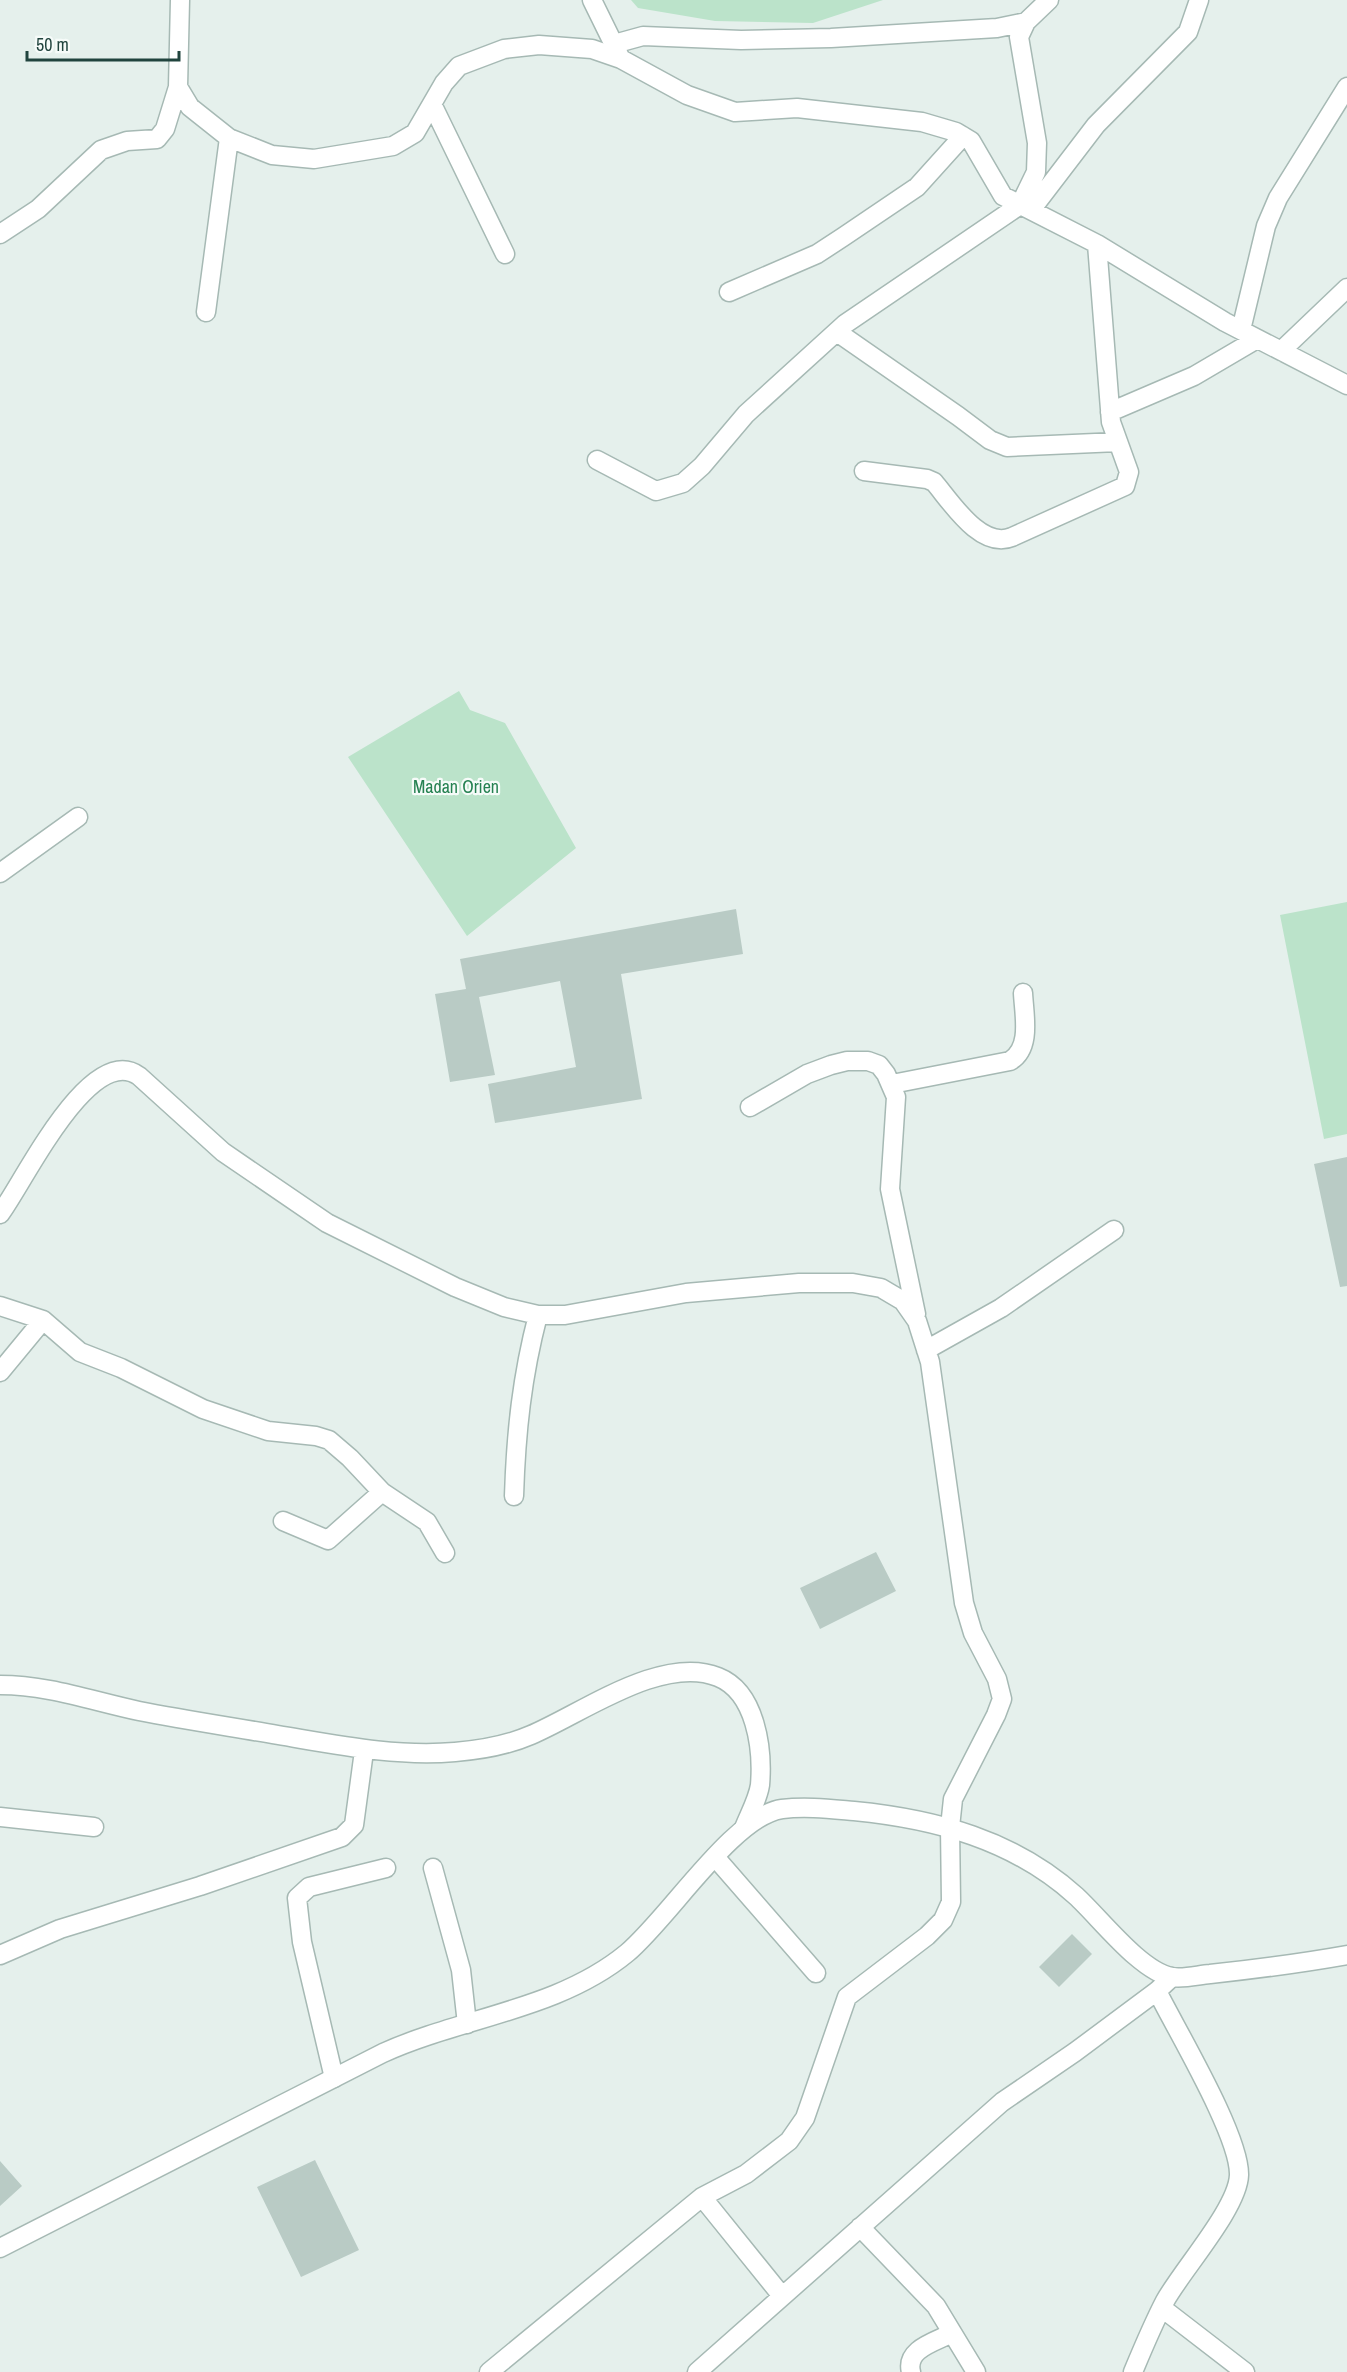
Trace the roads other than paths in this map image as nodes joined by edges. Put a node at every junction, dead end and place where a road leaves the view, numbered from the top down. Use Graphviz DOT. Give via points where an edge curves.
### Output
graph roads {
  1 [pos="180,0"];
  2 [pos="592,0"];
  3 [pos="1049,0"];
  4 [pos="1199,0"];
  5 [pos="1026,22"];
  6 [pos="617,51"];
  7 [pos="178,87"];
  8 [pos="1347,87"];
  9 [pos="432,104"];
  10 [pos="963,136"];
  11 [pos="229,138"];
  12 [pos="1025,207"];
  13 [pos="0,234"];
  14 [pos="1097,244"];
  15 [pos="505,254"];
  16 [pos="1347,288"];
  17 [pos="729,292"];
  18 [pos="206,312"];
  19 [pos="1240,330"];
  20 [pos="837,332"];
  21 [pos="1257,339"];
  22 [pos="1281,351"];
  23 [pos="1347,384"];
  24 [pos="1110,412"];
  25 [pos="1118,442"];
  26 [pos="597,460"];
  27 [pos="864,471"];
  28 [pos="78,817"];
  29 [pos="0,873"];
  30 [pos="1023,993"];
  31 [pos="892,1084"];
  32 [pos="750,1107"];
  33 [pos="0,1214"];
  34 [pos="1114,1230"];
  35 [pos="0,1306"];
  36 [pos="538,1314"];
  37 [pos="43,1320"];
  38 [pos="917,1321"];
  39 [pos="926,1350"];
  40 [pos="0,1372"];
  41 [pos="382,1492"];
  42 [pos="514,1496"];
  43 [pos="283,1521"];
  44 [pos="445,1553"];
  45 [pos="0,1684"];
  46 [pos="364,1751"];
  47 [pos="0,1818"];
  48 [pos="94,1827"];
  49 [pos="950,1827"];
  50 [pos="744,1828"];
  51 [pos="716,1857"];
  52 [pos="386,1868"];
  53 [pos="433,1868"];
  54 [pos="0,1955"];
  55 [pos="1347,1955"];
  56 [pos="816,1973"];
  57 [pos="1172,1977"];
  58 [pos="1157,1991"];
  59 [pos="467,2024"];
  60 [pos="334,2078"];
  61 [pos="702,2197"];
  62 [pos="860,2227"];
  63 [pos="0,2247"];
  64 [pos="782,2296"];
  65 [pos="1162,2308"];
  66 [pos="952,2333"];
  67 [pos="489,2372"];
  68 [pos="697,2372"];
  69 [pos="910,2372"];
  70 [pos="976,2372"];
  71 [pos="1133,2372"];
  72 [pos="1245,2372"];
  1 -- 7 [label="street"];
  2 -- 6 [label="street"];
  3 -- 5 [label="street"];
  4 -- 12 [label="street" via="1188,32 1096,125"];
  5 -- 6 [label="street" via="997,28 831,38 643,36"];
  5 -- 12 [label="street" via="1019,37 1037,143 1036,172"];
  6 -- 9 [label="street" via="539,45 504,50 459,66"];
  6 -- 10 [label="street" via="687,95 735,112 797,108 837,111 922,122"];
  7 -- 11 [label="street" via="190,107"];
  7 -- 13 [label="street" via="165,129 157,139 127,141 101,150 38,209"];
  8 -- 19 [label="street" via="1278,198 1263,237"];
  9 -- 11 [label="street" via="415,133 393,147 349,155 289,158"];
  9 -- 15 [label="street"];
  10 -- 12 [label="street" via="971,141 1003,196"];
  10 -- 17 [label="street" via="917,187 843,237 817,254"];
  11 -- 18 [label="street"];
  12 -- 14 [label="street"];
  12 -- 20 [label="street"];
  14 -- 19 [label="street"];
  14 -- 24 [label="street"];
  16 -- 22 [label="street"];
  19 -- 21 [label="street"];
  20 -- 25 [label="street" via="973,429 1007,447"];
  20 -- 26 [label="street" via="746,414 683,483 656,491"];
  21 -- 22 [label="street"];
  21 -- 24 [label="street" via="1194,376"];
  22 -- 23 [label="street"];
  24 -- 25 [label="street"];
  25 -- 27 [label="street" via="1129,472 1125,486 1006,540 976,529 934,482"];
  28 -- 29 [label="street"];
  30 -- 31 [label="street" via="1025,1039 1018,1057"];
  31 -- 32 [label="street" via="879,1065 847,1061 807,1074"];
  31 -- 38 [label="street" via="896,1097 890,1189"];
  33 -- 36 [label="street" via="54,1126 111,1071 124,1069 139,1076 223,1152 327,1222 455,1287 504,1307"];
  34 -- 39 [label="street" via="1001,1308"];
  35 -- 37 [label="street"];
  36 -- 38 [label="street" via="566,1315 711,1290 853,1283 882,1288 903,1301"];
  36 -- 42 [label="street" via="519,1401"];
  37 -- 40 [label="street"];
  37 -- 41 [label="street" via="80,1352 122,1368 203,1409 268,1431 329,1440"];
  38 -- 39 [label="street"];
  39 -- 49 [label="street" via="964,1603 1002,1699 953,1799"];
  41 -- 43 [label="street" via="332,1539 322,1539"];
  41 -- 44 [label="street" via="427,1522"];
  45 -- 46 [label="street" via="55,1689 139,1711"];
  46 -- 50 [label="street" via="432,1753 489,1747 529,1736 626,1688 665,1675 696,1671 735,1687 755,1728 760,1787"];
  46 -- 54 [label="street" via="354,1825 342,1837 60,1929"];
  47 -- 48 [label="street"];
  49 -- 50 [label="street" via="822,1808 783,1809 764,1814"];
  49 -- 57 [label="street" via="1005,1847 1049,1874 1147,1968"];
  49 -- 61 [label="street" via="951,1902 943,1920 847,1997 805,2118 789,2141 754,2168"];
  50 -- 51 [label="street"];
  51 -- 56 [label="street"];
  51 -- 59 [label="street" via="659,1923 604,1970 555,1995"];
  52 -- 60 [label="street" via="309,1887 297,1898 302,1942"];
  53 -- 59 [label="street" via="461,1970"];
  55 -- 57 [label="street"];
  57 -- 58 [label="street"];
  58 -- 62 [label="street" via="1002,2102"];
  58 -- 65 [label="street" via="1225,2126 1237,2158 1239,2177 1233,2198"];
  59 -- 60 [label="street" via="410,2041"];
  60 -- 63 [label="street"];
  61 -- 64 [label="street"];
  61 -- 67 [label="street"];
  62 -- 64 [label="street"];
  62 -- 66 [label="street" via="936,2306"];
  64 -- 68 [label="street"];
  65 -- 71 [label="street"];
  65 -- 72 [label="street"];
  66 -- 69 [label="street" via="913,2354"];
  66 -- 70 [label="street"];
}
